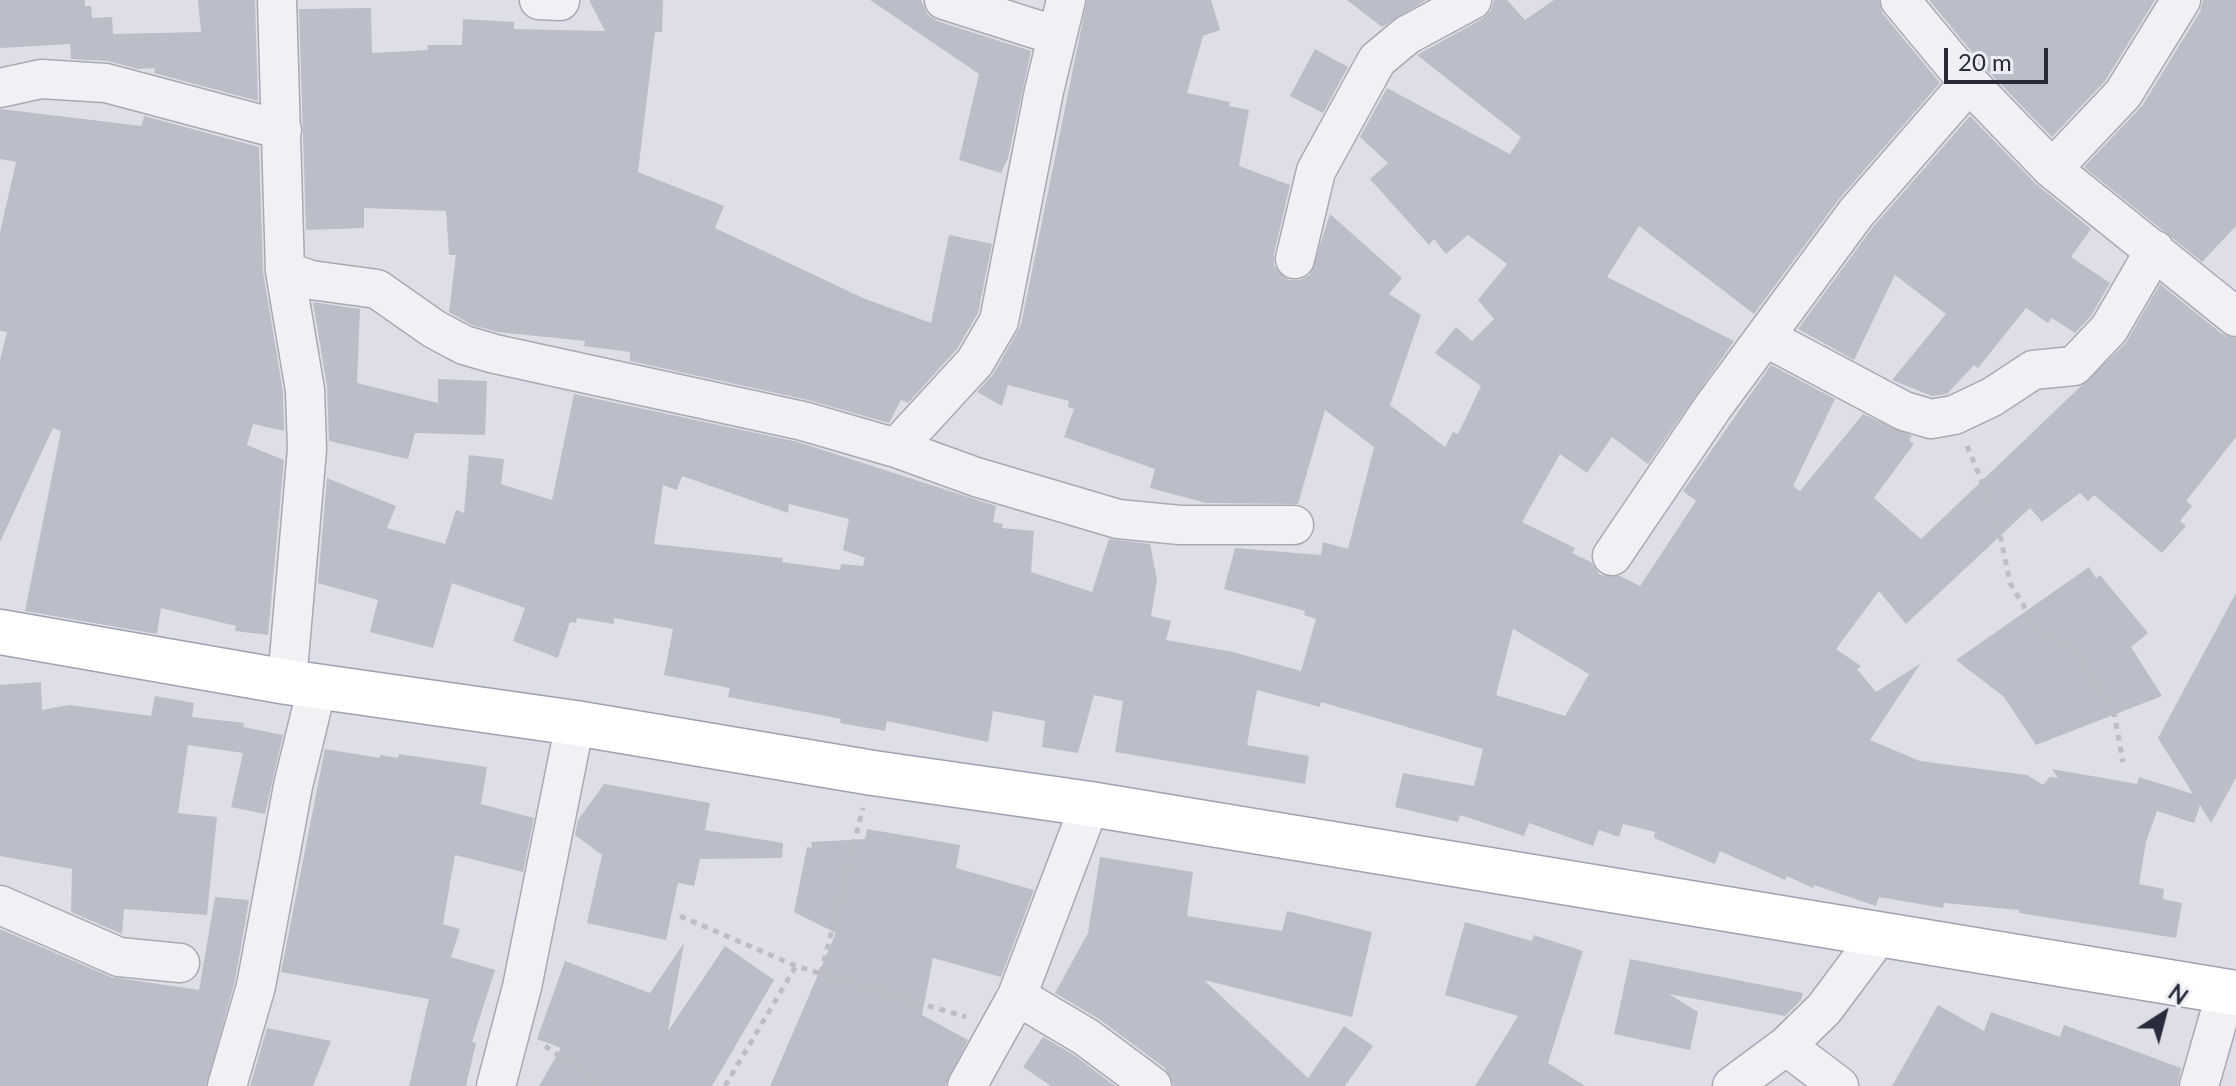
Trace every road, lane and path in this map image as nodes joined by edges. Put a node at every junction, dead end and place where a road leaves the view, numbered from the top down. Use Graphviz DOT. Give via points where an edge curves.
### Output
graph roads {
  1 [pos="277,0"];
  2 [pos="944,0"];
  3 [pos="1472,0"];
  4 [pos="1900,0"];
  5 [pos="2181,0"];
  6 [pos="1062,18"];
  7 [pos="1969,83"];
  8 [pos="0,88"];
  9 [pos="282,130"];
  10 [pos="2052,169"];
  11 [pos="2155,250"];
  12 [pos="1295,259"];
  13 [pos="285,271"];
  14 [pos="2236,317"];
  15 [pos="1765,337"];
  16 [pos="1954,415"];
  17 [pos="896,448"];
  18 [pos="1294,525"];
  19 [pos="1612,556"];
  20 [pos="0,632"];
  21 [pos="302,685"];
  22 [pos="575,723"];
  23 [pos="2123,762"];
  24 [pos="873,773"];
  25 [pos="1090,804"];
  26 [pos="0,905"];
  27 [pos="680,916"];
  28 [pos="1880,934"];
  29 [pos="180,963"];
  30 [pos="796,966"];
  31 [pos="821,973"];
  32 [pos="2231,992"];
  33 [pos="1009,1011"];
  34 [pos="511,1027"];
  35 [pos="1786,1046"];
  36 [pos="227,1086"];
  37 [pos="496,1086"];
  38 [pos="603,1086"];
  39 [pos="725,1086"];
  40 [pos="967,1086"];
  41 [pos="1152,1086"];
  42 [pos="1732,1086"];
  43 [pos="1839,1086"];
  44 [pos="2199,1086"];
  1 -- 9 [label="street"];
  2 -- 6 [label="street"];
  3 -- 12 [label="street" via="1407,35 1377,60 1316,171"];
  4 -- 7 [label="street"];
  5 -- 10 [label="street" via="2123,94"];
  6 -- 17 [label="street" via="999,321 975,362"];
  7 -- 10 [label="street"];
  7 -- 15 [label="street" via="1890,170"];
  8 -- 9 [label="street" via="41,79 106,83"];
  9 -- 13 [label="street"];
  10 -- 11 [label="street"];
  11 -- 14 [label="street"];
  11 -- 16 [label="street" via="2109,329 2074,366 2033,370"];
  13 -- 17 [label="street" via="377,289 464,345 803,421"];
  13 -- 21 [label="street" via="305,390"];
  15 -- 16 [label="street" via="1904,411 1931,419"];
  15 -- 19 [label="street"];
  16 -- 23 [label="path" via="1996,515 2010,583 2035,625 2074,653 2113,707"];
  17 -- 18 [label="street" via="1118,519"];
  20 -- 21 [label="main road"];
  21 -- 22 [label="main road"];
  21 -- 36 [label="street" via="293,786 256,986"];
  22 -- 24 [label="main road"];
  22 -- 34 [label="street"];
  24 -- 25 [label="main road"];
  24 -- 31 [label="path"];
  25 -- 28 [label="main road"];
  25 -- 33 [label="street"];
  26 -- 29 [label="street" via="119,957"];
  27 -- 30 [label="path"];
  28 -- 32 [label="main road"];
  28 -- 35 [label="street" via="1824,1009"];
  30 -- 31 [label="path"];
  30 -- 39 [label="path"];
  31 -- 33 [label="path"];
  32 -- 44 [label="street"];
  33 -- 40 [label="street"];
  33 -- 41 [label="street" via="1086,1037"];
  34 -- 37 [label="street"];
  34 -- 38 [label="path"];
  35 -- 42 [label="street"];
  35 -- 43 [label="street"];
}
